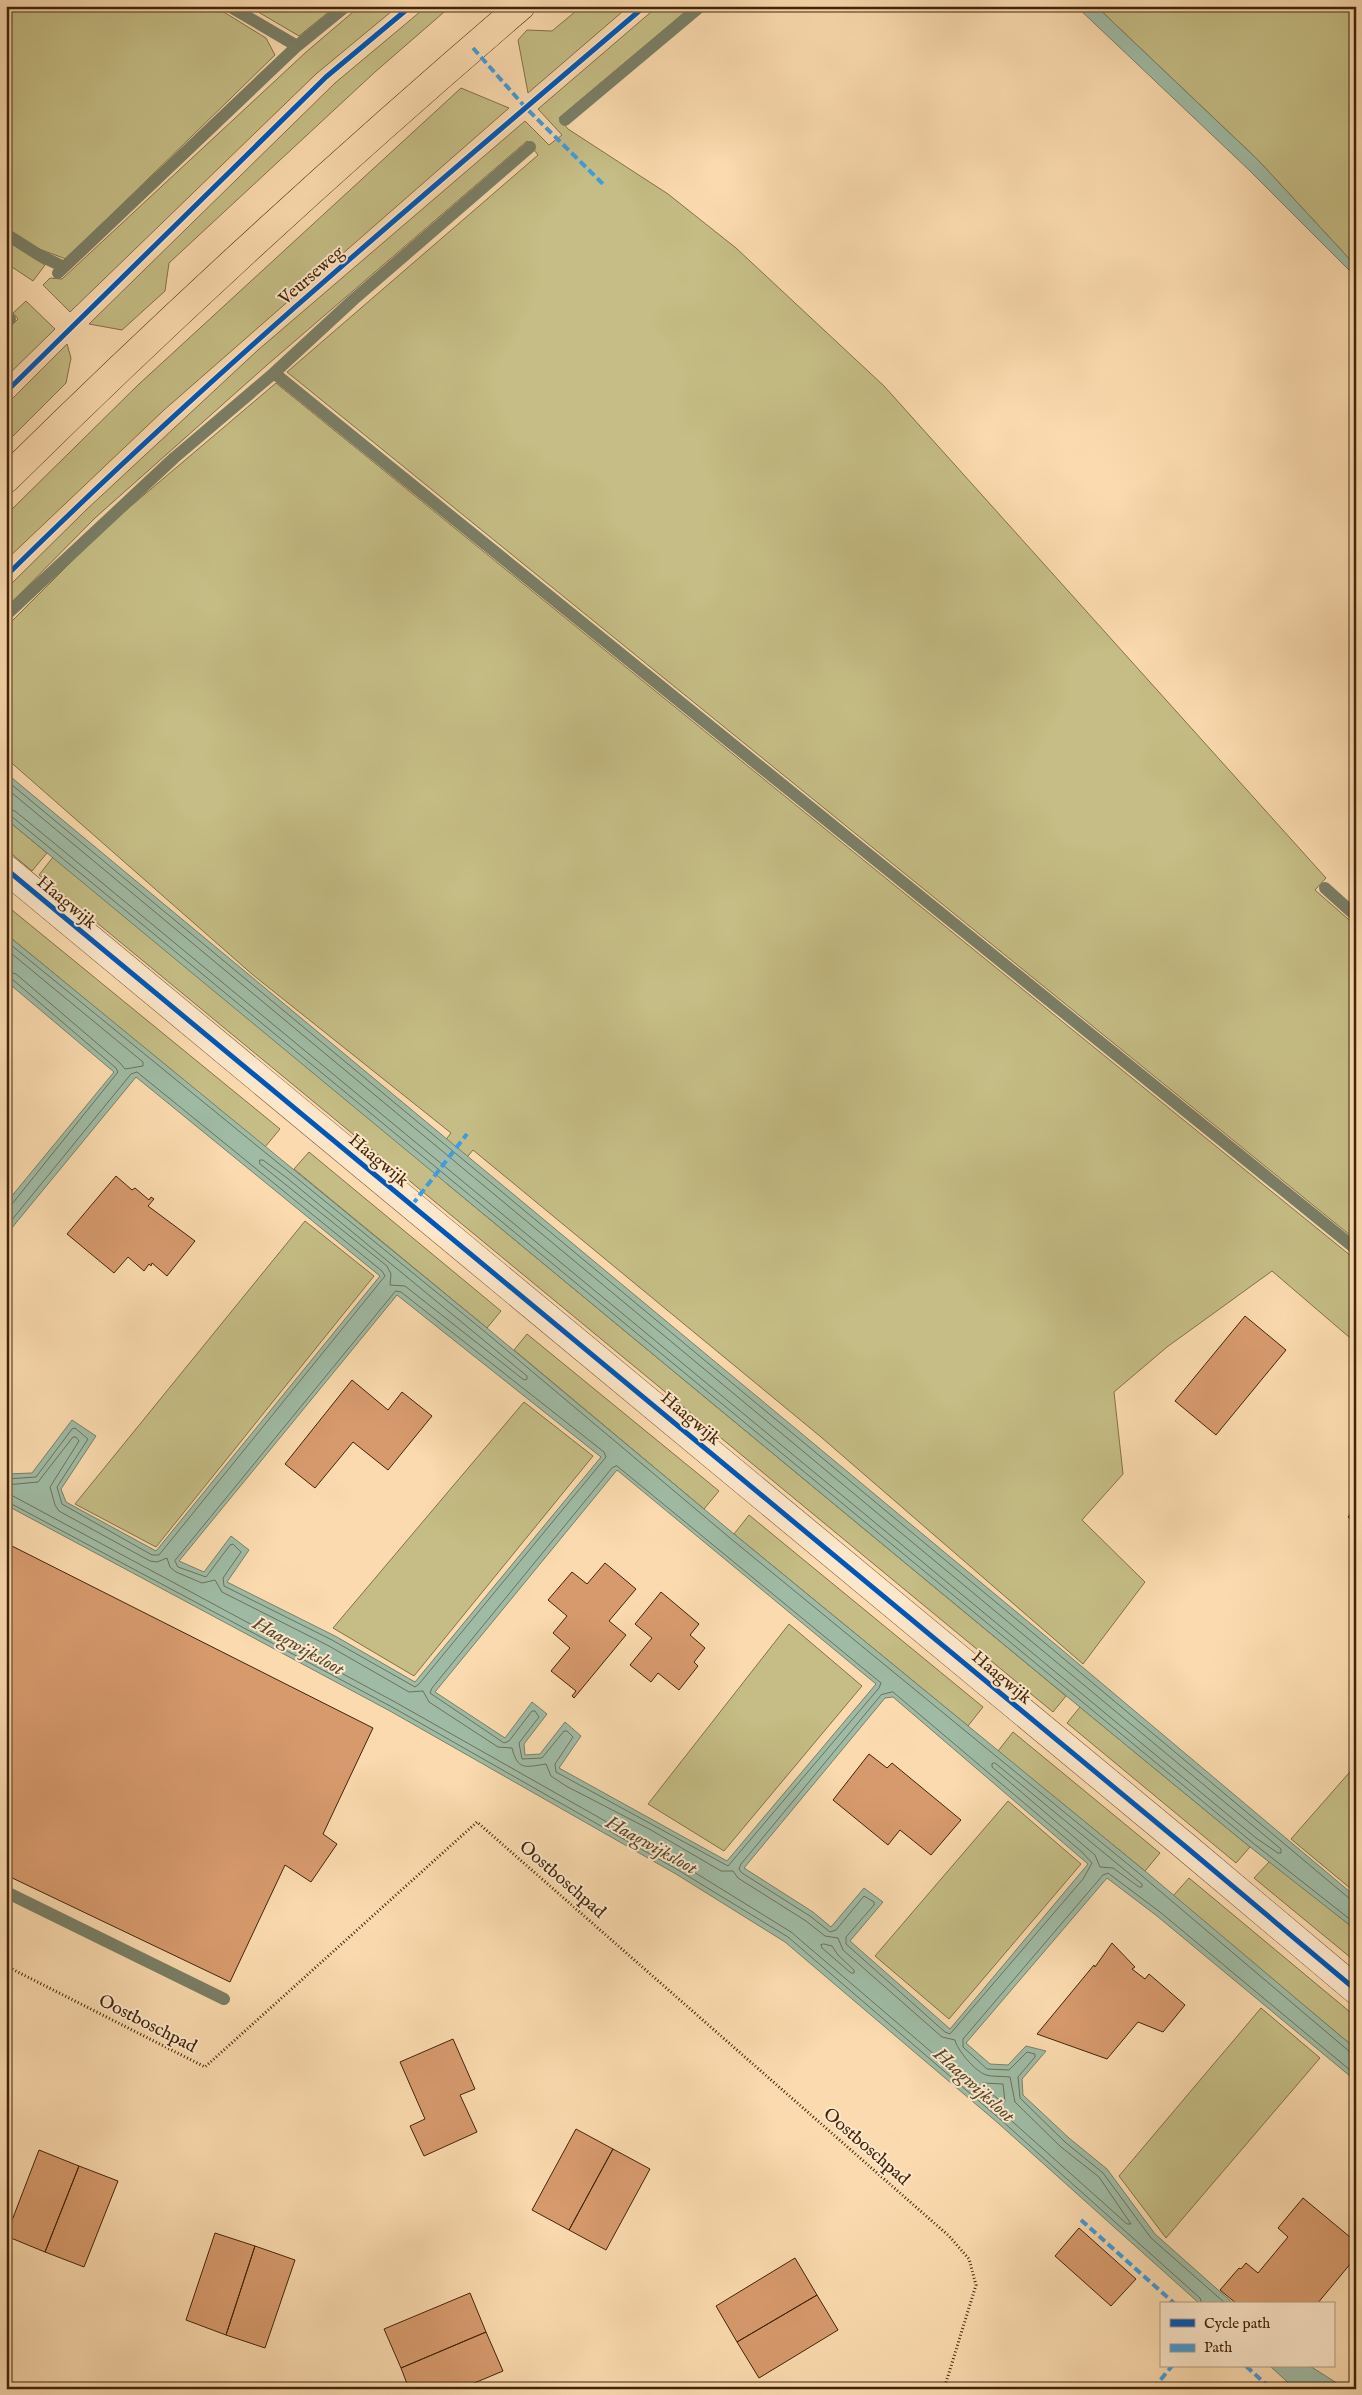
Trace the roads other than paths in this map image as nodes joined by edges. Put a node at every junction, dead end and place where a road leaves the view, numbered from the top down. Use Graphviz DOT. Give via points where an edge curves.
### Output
graph roads {
  1 [pos="521,6"];
  2 [pos="6,479"];
  3 [pos="6,869"];
  4 [pos="1356,1990"];
  1 -- 2 [label="main road" via="309,192 118,368"];
  3 -- 4 [label="street, Haagwijk"];
}
